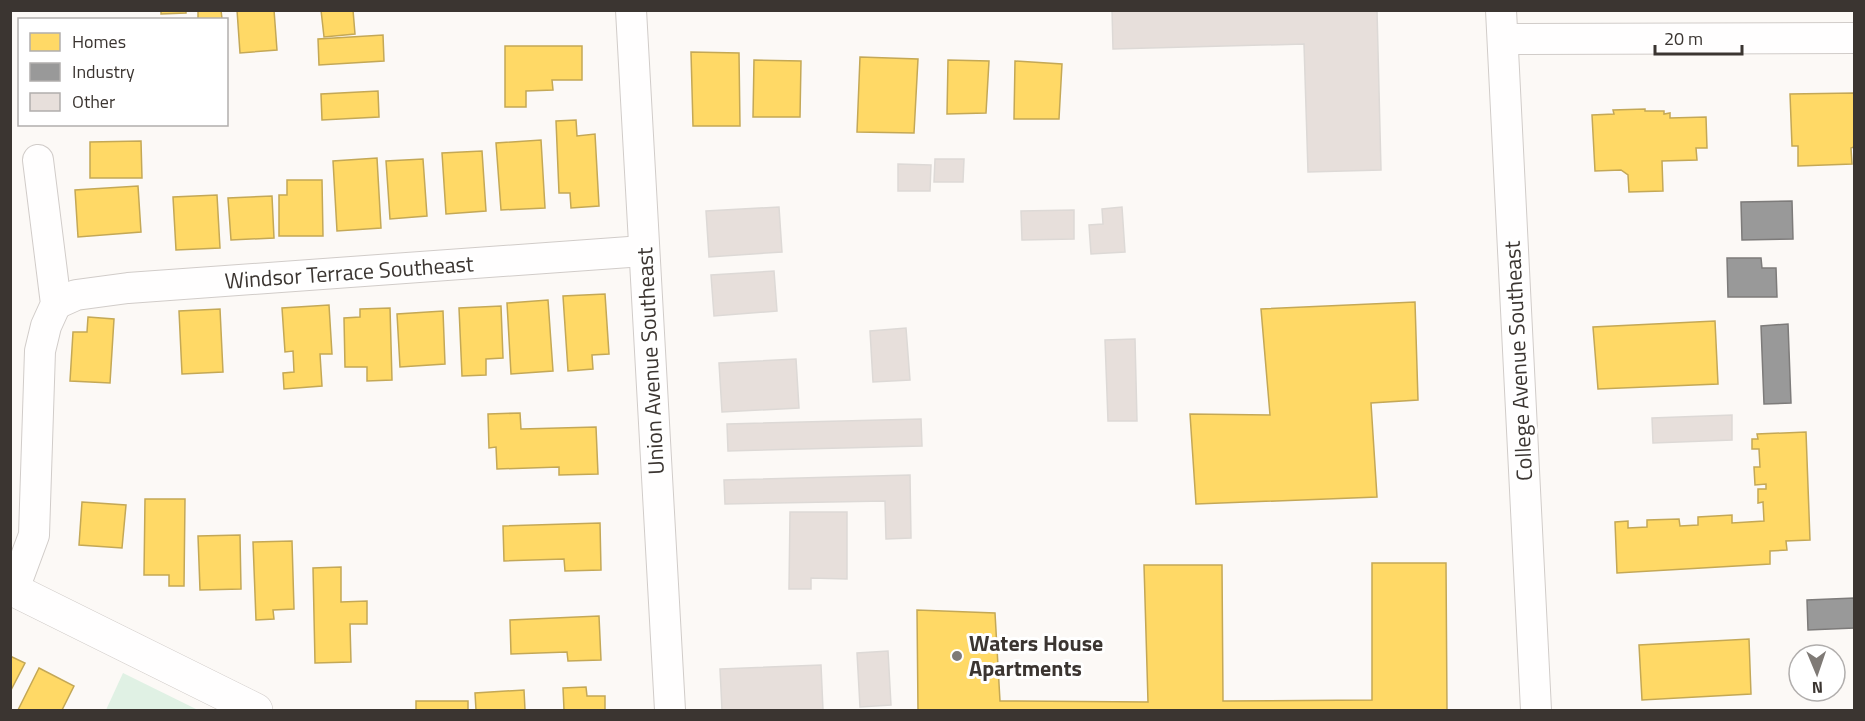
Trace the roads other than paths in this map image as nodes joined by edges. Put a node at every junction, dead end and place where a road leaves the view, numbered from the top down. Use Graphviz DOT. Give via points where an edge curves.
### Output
graph roads {
  1 [pos="631,10"];
  2 [pos="1502,25"];
  3 [pos="1854,38"];
  4 [pos="38,160"];
  5 [pos="644,251"];
  6 [pos="56,304"];
  7 [pos="12,588"];
  8 [pos="256,711"];
  9 [pos="669,711"];
  10 [pos="1536,711"];
  1 -- 5 [label="street, Union Avenue Southeast"];
  2 -- 3 [label="street"];
  2 -- 10 [label="street, College Avenue Southeast"];
  4 -- 6 [label="street"];
  5 -- 6 [label="street, Windsor Terrace Southeast" via="128,288 76,295"];
  5 -- 9 [label="street, Union Avenue Southeast"];
  6 -- 7 [label="street" via="40,351 34,535"];
  7 -- 8 [label="main road"];
}
